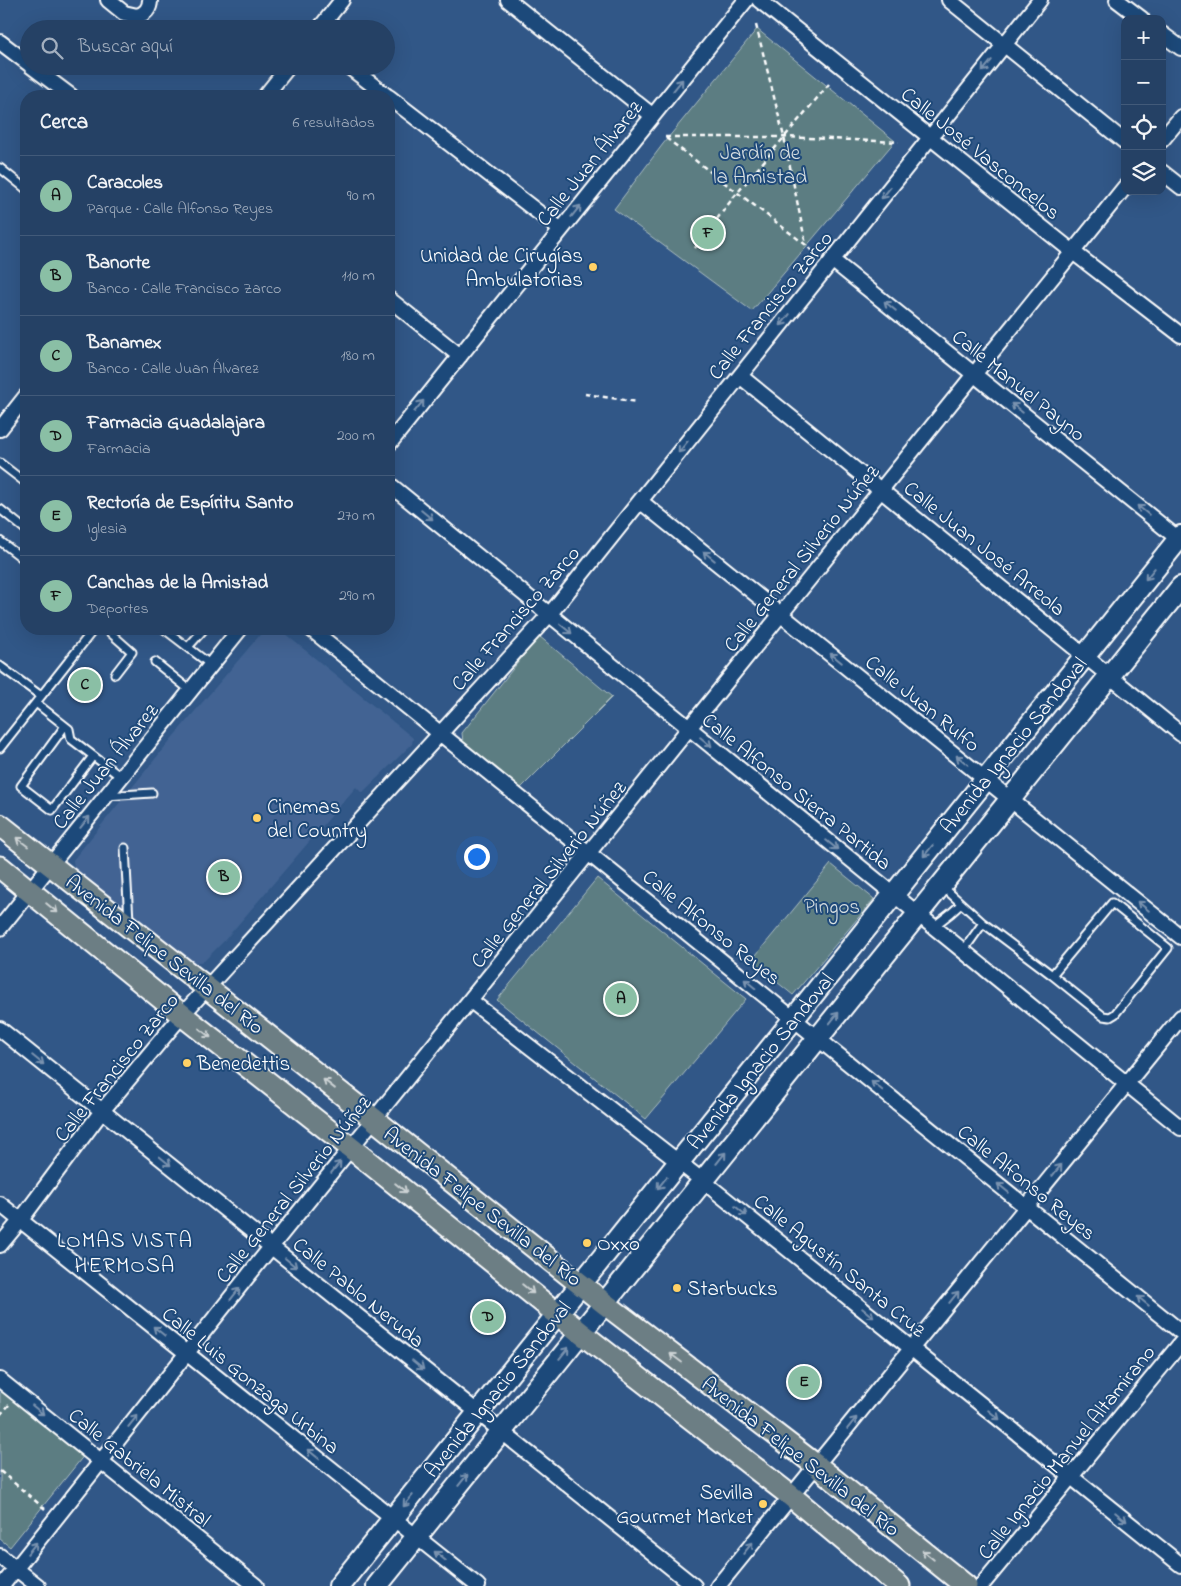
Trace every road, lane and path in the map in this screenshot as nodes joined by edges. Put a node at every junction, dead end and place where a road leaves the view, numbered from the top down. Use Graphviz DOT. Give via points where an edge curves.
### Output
graph roads {
  1 [pos="108,0"];
  2 [pos="150,0"];
  3 [pos="342,0"];
  4 [pos="508,0"];
  5 [pos="746,0"];
  6 [pos="758,0"];
  7 [pos="949,0"];
  8 [pos="1040,0"];
  9 [pos="1117,0"];
  10 [pos="1137,15"];
  11 [pos="326,20"];
  12 [pos="756,25"];
  13 [pos="1166,37"];
  14 [pos="0,42"];
  15 [pos="1004,45"];
  16 [pos="1181,48"];
  17 [pos="20,57"];
  18 [pos="43,75"];
  19 [pos="282,75"];
  20 [pos="360,75"];
  21 [pos="829,84"];
  22 [pos="63,90"];
  23 [pos="270,90"];
  24 [pos="379,90"];
  25 [pos="395,102"];
  26 [pos="653,116"];
  27 [pos="1181,117"];
  28 [pos="1166,135"];
  29 [pos="784,137"];
  30 [pos="930,138"];
  31 [pos="1121,139"];
  32 [pos="899,142"];
  33 [pos="0,168"];
  34 [pos="1166,175"];
  35 [pos="20,184"];
  36 [pos="1181,187"];
  37 [pos="738,192"];
  38 [pos="1121,192"];
  39 [pos="561,230"];
  40 [pos="806,245"];
  41 [pos="695,248"];
  42 [pos="812,251"];
  43 [pos="1073,252"];
  44 [pos="832,260"];
  45 [pos="395,304"];
  46 [pos="1181,335"];
  47 [pos="460,356"];
  48 [pos="974,374"];
  49 [pos="740,376"];
  50 [pos="585,394"];
  51 [pos="638,402"];
  52 [pos="20,404"];
  53 [pos="0,429"];
  54 [pos="395,437"];
  55 [pos="0,463"];
  56 [pos="20,478"];
  57 [pos="395,489"];
  58 [pos="881,490"];
  59 [pos="640,501"];
  60 [pos="0,509"];
  61 [pos="20,525"];
  62 [pos="1180,539"];
  63 [pos="0,541"];
  64 [pos="20,556"];
  65 [pos="1181,587"];
  66 [pos="781,614"];
  67 [pos="549,615"];
  68 [pos="89,635"];
  69 [pos="113,635"];
  70 [pos="172,635"];
  71 [pos="199,635"];
  72 [pos="235,635"];
  73 [pos="318,635"];
  74 [pos="188,647"];
  75 [pos="1085,656"];
  76 [pos="154,662"];
  77 [pos="211,665"];
  78 [pos="0,666"];
  79 [pos="115,674"];
  80 [pos="1110,676"];
  81 [pos="190,691"];
  82 [pos="41,696"];
  83 [pos="36,703"];
  84 [pos="65,726"];
  85 [pos="690,729"];
  86 [pos="440,733"];
  87 [pos="1181,734"];
  88 [pos="0,748"];
  89 [pos="93,756"];
  90 [pos="122,777"];
  91 [pos="986,779"];
  92 [pos="152,793"];
  93 [pos="106,796"];
  94 [pos="1010,799"];
  95 [pos="0,825"];
  96 [pos="125,848"];
  97 [pos="589,854"];
  98 [pos="51,864"];
  99 [pos="0,867"];
  100 [pos="941,885"];
  101 [pos="30,890"];
  102 [pos="894,895"];
  103 [pos="961,904"];
  104 [pos="925,920"];
  105 [pos="983,923"];
  106 [pos="130,926"];
  107 [pos="0,928"];
  108 [pos="1181,936"];
  109 [pos="962,951"];
  110 [pos="1052,975"];
  111 [pos="207,988"];
  112 [pos="471,1001"];
  113 [pos="182,1015"];
  114 [pos="1181,1017"];
  115 [pos="794,1019"];
  116 [pos="0,1029"];
  117 [pos="818,1038"];
  118 [pos="1127,1084"];
  119 [pos="102,1111"];
  120 [pos="375,1120"];
  121 [pos="1181,1128"];
  122 [pos="351,1148"];
  123 [pos="679,1162"];
  124 [pos="703,1180"];
  125 [pos="0,1204"];
  126 [pos="1027,1207"];
  127 [pos="20,1221"];
  128 [pos="0,1245"];
  129 [pos="272,1247"];
  130 [pos="581,1284"];
  131 [pos="604,1303"];
  132 [pos="558,1313"];
  133 [pos="581,1332"];
  134 [pos="1181,1332"];
  135 [pos="1181,1343"];
  136 [pos="912,1349"];
  137 [pos="187,1354"];
  138 [pos="0,1380"];
  139 [pos="478,1413"];
  140 [pos="501,1432"];
  141 [pos="101,1461"];
  142 [pos="817,1466"];
  143 [pos="0,1471"];
  144 [pos="1072,1477"];
  145 [pos="791,1496"];
  146 [pos="56,1518"];
  147 [pos="393,1518"];
  148 [pos="417,1537"];
  149 [pos="0,1556"];
  150 [pos="1181,1565"];
  151 [pos="16,1568"];
  152 [pos="2,1586"];
  153 [pos="38,1586"];
  154 [pos="256,1586"];
  155 [pos="339,1586"];
  156 [pos="377,1586"];
  157 [pos="478,1586"];
  158 [pos="694,1586"];
  159 [pos="718,1586"];
  160 [pos="900,1586"];
  161 [pos="966,1586"];
  162 [pos="982,1586"];
  1 -- 2 [label="street" via="124,13 137,16 146,12"];
  3 -- 11 [label="street"];
  4 -- 26 [label="street"];
  26 -- 5 [label="street, Calle Juan Álvarez, one-way"];
  6 -- 30 [label="street, Calle José Vasconcelos"];
  7 -- 15 [label="street"];
  8 -- 15 [label="street, Calle Francisco Zarco"];
  9 -- 10 [label="street"];
  12 -- 29 [label="path"];
  13 -- 16 [label="street"];
  14 -- 17 [label="street"];
  15 -- 30 [label="street, Calle Francisco Zarco, one-way"];
  15 -- 31 [label="street"];
  18 -- 22 [label="street"];
  19 -- 23 [label="street"];
  20 -- 24 [label="street"];
  21 -- 29 [label="path"];
  25 -- 39 [label="street"];
  39 -- 26 [label="street, Calle Juan Álvarez, one-way"];
  27 -- 28 [label="street"];
  29 -- 32 [label="path"];
  29 -- 37 [label="path"];
  29 -- 37 [label="path" via="665,137"];
  29 -- 40 [label="path"];
  30 -- 43 [label="street, Calle José Vasconcelos"];
  30 -- 44 [label="street, Calle Francisco Zarco, one-way"];
  33 -- 35 [label="lane"];
  34 -- 36 [label="street"];
  37 -- 40 [label="path"];
  37 -- 41 [label="path"];
  38 -- 43 [label="street, Calle General Silverio Núñez"];
  39 -- 47 [label="street, Calle Juan Álvarez"];
  40 -- 42 [label="path"];
  43 -- 46 [label="street, Calle José Vasconcelos"];
  43 -- 48 [label="street, Calle General Silverio Núñez"];
  48 -- 44 [label="street, Calle Manuel Payno, one-way"];
  44 -- 49 [label="street, Calle Francisco Zarco, one-way"];
  45 -- 47 [label="street"];
  54 -- 47 [label="street, Calle Juan Álvarez, one-way"];
  48 -- 58 [label="street, Calle General Silverio Núñez"];
  62 -- 48 [label="street, Calle Manuel Payno, one-way"];
  49 -- 58 [label="street, Calle Juan José Arreola"];
  49 -- 59 [label="street, Calle Francisco Zarco, one-way"];
  50 -- 51 [label="path"];
  52 -- 53 [label="street"];
  55 -- 56 [label="lane"];
  57 -- 67 [label="street, Calle Alfonso Sierra Partida, one-way"];
  58 -- 66 [label="street, Calle General Silverio Núñez"];
  58 -- 75 [label="street, Calle Juan José Arreola"];
  66 -- 59 [label="street, Calle Juan Rulfo, one-way"];
  59 -- 67 [label="street, Calle Francisco Zarco"];
  60 -- 61 [label="lane"];
  62 -- 75 [label="main road, Avenida Ignacio Sandoval, one-way"];
  63 -- 64 [label="lane"];
  65 -- 80 [label="main road, Avenida Ignacio Sandoval"];
  66 -- 85 [label="street, Calle General Silverio Núñez"];
  91 -- 66 [label="street, Calle Juan Rulfo, one-way"];
  67 -- 85 [label="street, Calle Alfonso Sierra Partida, one-way"];
  67 -- 86 [label="street, Calle Francisco Zarco"];
  68 -- 82 [label="lane"];
  69 -- 79 [label="lane" via="132,652"];
  70 -- 74 [label="lane"];
  71 -- 74 [label="lane"];
  72 -- 77 [label="street, Calle Juan Álvarez"];
  73 -- 86 [label="street, Calle Alfonso Reyes"];
  74 -- 77 [label="lane"];
  75 -- 80 [label="street, Calle Juan José Arreola"];
  75 -- 91 [label="main road, Avenida Ignacio Sandoval"];
  76 -- 81 [label="lane"];
  77 -- 81 [label="street, Calle Juan Álvarez"];
  78 -- 82 [label="lane"];
  80 -- 87 [label="street, Calle Juan José Arreola"];
  80 -- 94 [label="main road, Avenida Ignacio Sandoval"];
  81 -- 90 [label="street, Calle Juan Álvarez"];
  82 -- 83 [label="lane"];
  83 -- 84 [label="lane"];
  83 -- 88 [label="lane"];
  84 -- 89 [label="lane" via="69,728 71,739"];
  84 -- 89 [label="lane" via="21,786 52,810"];
  85 -- 97 [label="street, Calle General Silverio Núñez"];
  85 -- 102 [label="street, Calle Alfonso Sierra Partida, one-way"];
  86 -- 97 [label="street, Calle Alfonso Reyes"];
  86 -- 111 [label="street, Calle Francisco Zarco"];
  89 -- 90 [label="lane"];
  90 -- 93 [label="street, Calle Juan Álvarez"];
  91 -- 94 [label="street, Calle Juan Rulfo"];
  91 -- 102 [label="main road, Avenida Ignacio Sandoval, one-way"];
  92 -- 93 [label="lane"];
  98 -- 93 [label="street, Calle Juan Álvarez, one-way"];
  94 -- 100 [label="main road, Avenida Ignacio Sandoval"];
  108 -- 94 [label="street, Calle Juan Rulfo, one-way"];
  98 -- 95 [label="main road, Avenida Felipe Sevilla del Río, one-way"];
  96 -- 106 [label="lane"];
  97 -- 112 [label="street, Calle General Silverio Núñez"];
  115 -- 97 [label="street, Calle Alfonso Reyes, one-way"];
  98 -- 101 [label="street, Calle Juan Álvarez"];
  98 -- 106 [label="main road, Avenida Felipe Sevilla del Río"];
  99 -- 101 [label="main road, Avenida Felipe Sevilla del Río"];
  100 -- 103 [label="lane"];
  100 -- 104 [label="main road, Avenida Ignacio Sandoval"];
  101 -- 107 [label="street, Calle Juan Álvarez"];
  101 -- 113 [label="main road, Avenida Felipe Sevilla del Río, one-way"];
  102 -- 104 [label="street, Calle Alfonso Sierra Partida"];
  102 -- 115 [label="main road, Avenida Ignacio Sandoval"];
  103 -- 104 [label="lane" via="951,913"];
  103 -- 105 [label="lane"];
  104 -- 109 [label="street, Calle Alfonso Sierra Partida"];
  117 -- 104 [label="main road, Avenida Ignacio Sandoval, one-way"];
  105 -- 109 [label="lane"];
  105 -- 110 [label="lane"];
  106 -- 111 [label="main road, Avenida Felipe Sevilla del Río"];
  109 -- 118 [label="street, Calle Alfonso Sierra Partida"];
  110 -- 110 [label="lane" via="1112,903 1168,948 1110,1017 1102,1016"];
  111 -- 113 [label="street, Calle Francisco Zarco"];
  120 -- 111 [label="main road, Avenida Felipe Sevilla del Río, one-way"];
  112 -- 120 [label="street, Calle General Silverio Núñez"];
  112 -- 123 [label="street, Calle Agustín Santa Cruz"];
  113 -- 119 [label="street, Calle Francisco Zarco"];
  113 -- 122 [label="main road, Avenida Felipe Sevilla del Río, one-way"];
  114 -- 118 [label="street"];
  115 -- 117 [label="street, Calle Alfonso Reyes"];
  115 -- 123 [label="main road, Avenida Ignacio Sandoval"];
  116 -- 119 [label="street, Calle Pablo Neruda, one-way"];
  124 -- 117 [label="main road, Avenida Ignacio Sandoval, one-way"];
  126 -- 117 [label="street, Calle Alfonso Reyes, one-way"];
  118 -- 121 [label="street, Calle Alfonso Sierra Partida"];
  126 -- 118 [label="street, one-way"];
  119 -- 127 [label="street, Calle Francisco Zarco"];
  119 -- 129 [label="street, Calle Pablo Neruda, one-way"];
  120 -- 122 [label="street, Calle General Silverio Núñez"];
  120 -- 130 [label="main road, Avenida Felipe Sevilla del Río"];
  129 -- 122 [label="street, Calle General Silverio Núñez, one-way"];
  122 -- 132 [label="main road, Avenida Felipe Sevilla del Río, one-way"];
  123 -- 124 [label="street, Calle Agustín Santa Cruz"];
  123 -- 130 [label="main road, Avenida Ignacio Sandoval, one-way"];
  124 -- 131 [label="main road, Avenida Ignacio Sandoval"];
  124 -- 136 [label="street, Calle Agustín Santa Cruz, one-way"];
  125 -- 127 [label="street, Calle Luis Gonzaga Urbina"];
  134 -- 126 [label="street, Calle Alfonso Reyes, one-way"];
  136 -- 126 [label="street, one-way"];
  127 -- 128 [label="street, Calle Francisco Zarco"];
  137 -- 127 [label="street, Calle Luis Gonzaga Urbina, one-way"];
  137 -- 129 [label="street, Calle General Silverio Núñez, one-way"];
  129 -- 139 [label="street, Calle Pablo Neruda, one-way"];
  130 -- 131 [label="main road, Avenida Felipe Sevilla del Río"];
  130 -- 132 [label="main road, Avenida Ignacio Sandoval"];
  131 -- 133 [label="main road, Avenida Ignacio Sandoval"];
  142 -- 131 [label="main road, Avenida Felipe Sevilla del Río, one-way"];
  132 -- 133 [label="main road, Avenida Felipe Sevilla del Río"];
  132 -- 139 [label="main road, Avenida Ignacio Sandoval"];
  140 -- 133 [label="main road, Avenida Ignacio Sandoval, one-way"];
  133 -- 145 [label="main road, Avenida Felipe Sevilla del Río"];
  135 -- 144 [label="street, Calle Ignacio Manuel Altamirano"];
  142 -- 136 [label="street, one-way"];
  136 -- 144 [label="street, Calle Agustín Santa Cruz, one-way"];
  141 -- 137 [label="street, Calle General Silverio Núñez, one-way"];
  147 -- 137 [label="street, Calle Luis Gonzaga Urbina, one-way"];
  138 -- 141 [label="street, Calle Gabriela Mistral, one-way"];
  139 -- 140 [label="street, Calle Pablo Neruda"];
  139 -- 147 [label="main road, Avenida Ignacio Sandoval, one-way"];
  148 -- 140 [label="main road, Avenida Ignacio Sandoval, one-way"];
  140 -- 158 [label="street, Calle Pablo Neruda"];
  141 -- 146 [label="street, Calle General Silverio Núñez"];
  141 -- 154 [label="street, Calle Gabriela Mistral"];
  142 -- 145 [label="street"];
  161 -- 142 [label="main road, Avenida Felipe Sevilla del Río, one-way"];
  143 -- 146 [label="path"];
  144 -- 150 [label="street, Calle Agustín Santa Cruz, one-way"];
  144 -- 162 [label="street, Calle Ignacio Manuel Altamirano"];
  159 -- 145 [label="street, one-way"];
  145 -- 160 [label="main road, Avenida Felipe Sevilla del Río"];
  151 -- 146 [label="street, Calle General Silverio Núñez, one-way"];
  147 -- 148 [label="street, Calle Luis Gonzaga Urbina"];
  147 -- 155 [label="main road, Avenida Ignacio Sandoval"];
  148 -- 156 [label="main road, Avenida Ignacio Sandoval"];
  157 -- 148 [label="street, Calle Luis Gonzaga Urbina, one-way"];
  149 -- 151 [label="street"];
  151 -- 152 [label="street, Calle General Silverio Núñez"];
  151 -- 153 [label="street"];
}
